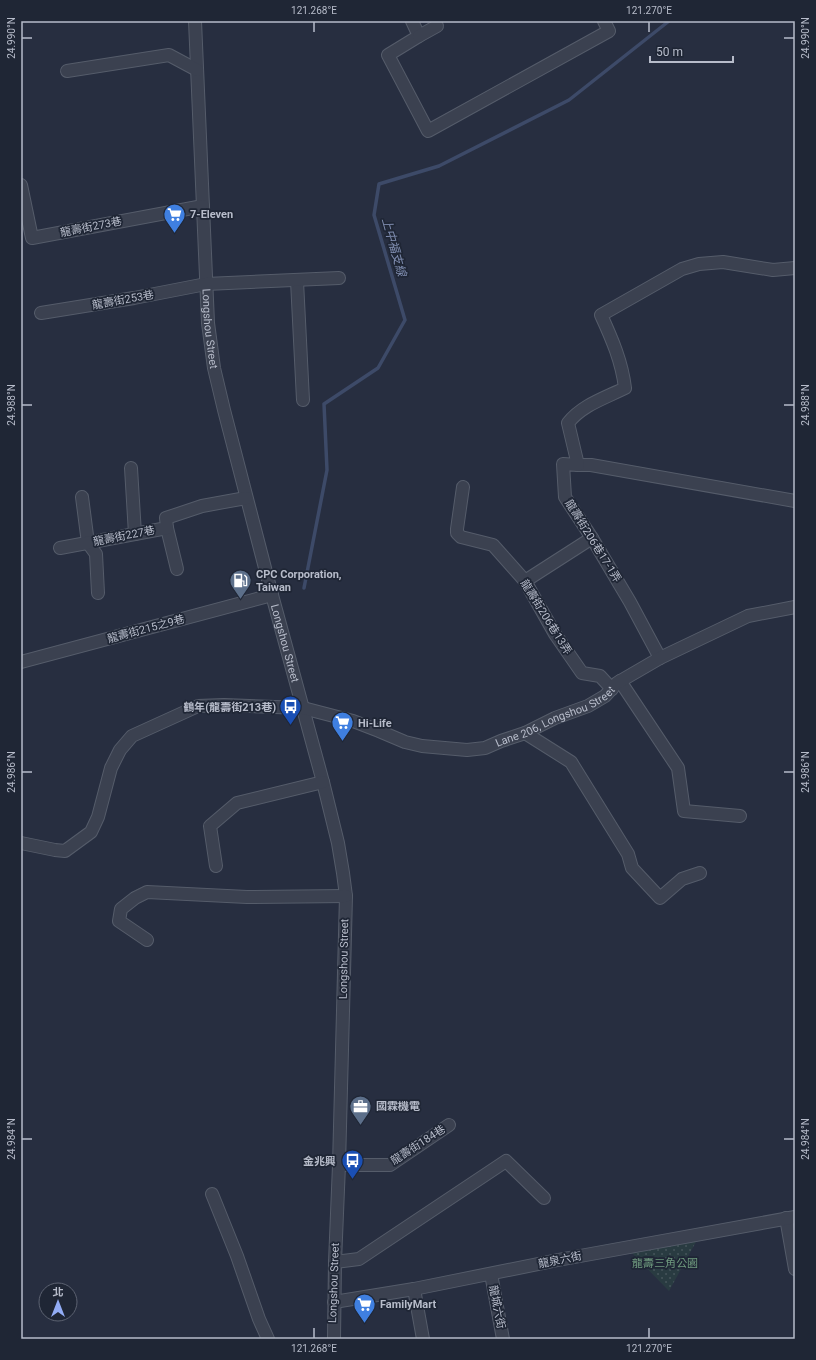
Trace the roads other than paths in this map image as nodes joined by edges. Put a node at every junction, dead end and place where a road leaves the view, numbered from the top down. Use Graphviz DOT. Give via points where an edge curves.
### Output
graph roads {
  1 [pos="195,21"];
  2 [pos="412,21"];
  3 [pos="604,21"];
  4 [pos="440,23"];
  5 [pos="419,36"];
  6 [pos="197,70"];
  7 [pos="66,72"];
  8 [pos="21,185"];
  9 [pos="203,206"];
  10 [pos="23,209"];
  11 [pos="795,268"];
  12 [pos="339,278"];
  13 [pos="297,281"];
  14 [pos="206,284"];
  15 [pos="41,313"];
  16 [pos="303,400"];
  17 [pos="578,465"];
  18 [pos="130,468"];
  19 [pos="463,487"];
  20 [pos="82,498"];
  21 [pos="246,498"];
  22 [pos="795,501"];
  23 [pos="167,528"];
  24 [pos="135,534"];
  25 [pos="592,538"];
  26 [pos="88,543"];
  27 [pos="60,548"];
  28 [pos="177,569"];
  29 [pos="525,582"];
  30 [pos="98,593"];
  31 [pos="272,595"];
  32 [pos="795,607"];
  33 [pos="660,658"];
  34 [pos="21,662"];
  35 [pos="616,685"];
  36 [pos="303,708"];
  37 [pos="524,733"];
  38 [pos="323,782"];
  39 [pos="740,816"];
  40 [pos="21,844"];
  41 [pos="216,866"];
  42 [pos="700,873"];
  43 [pos="346,896"];
  44 [pos="147,940"];
  45 [pos="449,1125"];
  46 [pos="339,1165"];
  47 [pos="212,1194"];
  48 [pos="544,1198"];
  49 [pos="791,1217"];
  50 [pos="335,1262"];
  51 [pos="795,1269"];
  52 [pos="491,1274"];
  53 [pos="414,1289"];
  54 [pos="334,1302"];
  55 [pos="268,1339"];
  56 [pos="334,1339"];
  57 [pos="423,1339"];
  58 [pos="503,1339"];
  1 -- 6 [label="street, Longshou Street"];
  2 -- 5 [label="street"];
  3 -- 5 [label="street" via="609,31 428,130 388,55"];
  4 -- 5 [label="street"];
  6 -- 7 [label="street" via="169,55"];
  6 -- 9 [label="street, Longshou Street"];
  8 -- 10 [label="street, 龍壽街273巷"];
  9 -- 10 [label="street, 龍壽街273巷" via="32,238"];
  9 -- 14 [label="street, Longshou Street"];
  11 -- 17 [label="street" via="773,270 723,262 699,264 682,269 601,315 618,356 625,388 588,405 568,423"];
  12 -- 13 [label="street, 龍壽街253巷"];
  13 -- 14 [label="street, 龍壽街253巷"];
  13 -- 16 [label="street"];
  14 -- 15 [label="street, 龍壽街253巷"];
  14 -- 21 [label="street, Longshou Street" via="214,368"];
  17 -- 22 [label="street" via="591,465"];
  17 -- 25 [label="street, 龍壽街206巷17-1弄" via="563,464 565,497"];
  18 -- 24 [label="street"];
  19 -- 29 [label="street, 龍壽街206巷13弄" via="458,533 461,537 493,545"];
  20 -- 26 [label="street"];
  21 -- 23 [label="street, 龍壽街227巷" via="202,506 166,518"];
  21 -- 31 [label="street, Longshou Street"];
  23 -- 24 [label="street, 龍壽街227巷"];
  23 -- 28 [label="street"];
  24 -- 26 [label="street, 龍壽街227巷"];
  25 -- 29 [label="street"];
  25 -- 33 [label="street, 龍壽街206巷17-1弄"];
  26 -- 27 [label="street, 龍壽街227巷"];
  26 -- 30 [label="street" via="96,554"];
  29 -- 35 [label="street, 龍壽街206巷13弄" via="555,634 582,673 600,676"];
  31 -- 34 [label="street, 龍壽街215之9巷"];
  31 -- 36 [label="street, Longshou Street"];
  32 -- 33 [label="street, Lane 206, Longshou Street" via="748,616"];
  33 -- 35 [label="street, Lane 206, Longshou Street"];
  35 -- 37 [label="street, Lane 206, Longshou Street" via="605,696 588,706"];
  35 -- 39 [label="street, 龍壽街206巷13弄" via="678,768 684,811"];
  36 -- 37 [label="street, Lane 206, Longshou Street" via="353,721 405,742 422,746 467,750 485,748"];
  36 -- 38 [label="street, Longshou Street"];
  36 -- 40 [label="street, Lane 206, Longshou Street" via="198,706 158,723 132,736 120,750 111,768 91,832 65,851"];
  37 -- 42 [label="street" via="571,762 628,854 632,868 660,898 682,879"];
  38 -- 41 [label="street" via="237,803 210,826"];
  38 -- 43 [label="street, Longshou Street" via="338,844"];
  43 -- 44 [label="street" via="247,897 147,892 120,909 119,921"];
  43 -- 46 [label="street, Longshou Street"];
  45 -- 46 [label="street, 龍壽街184巷" via="390,1165"];
  46 -- 50 [label="street, Longshou Street"];
  47 -- 55 [label="street"];
  48 -- 50 [label="street" via="506,1161 359,1259"];
  49 -- 51 [label="street"];
  49 -- 52 [label="street, 龍泉六街"];
  50 -- 54 [label="street, Longshou Street"];
  52 -- 53 [label="street, 龍泉六街"];
  52 -- 58 [label="street, 龍城六街"];
  53 -- 54 [label="street, 龍泉六街"];
  53 -- 57 [label="street"];
  54 -- 56 [label="street, Longshou Street"];
}
